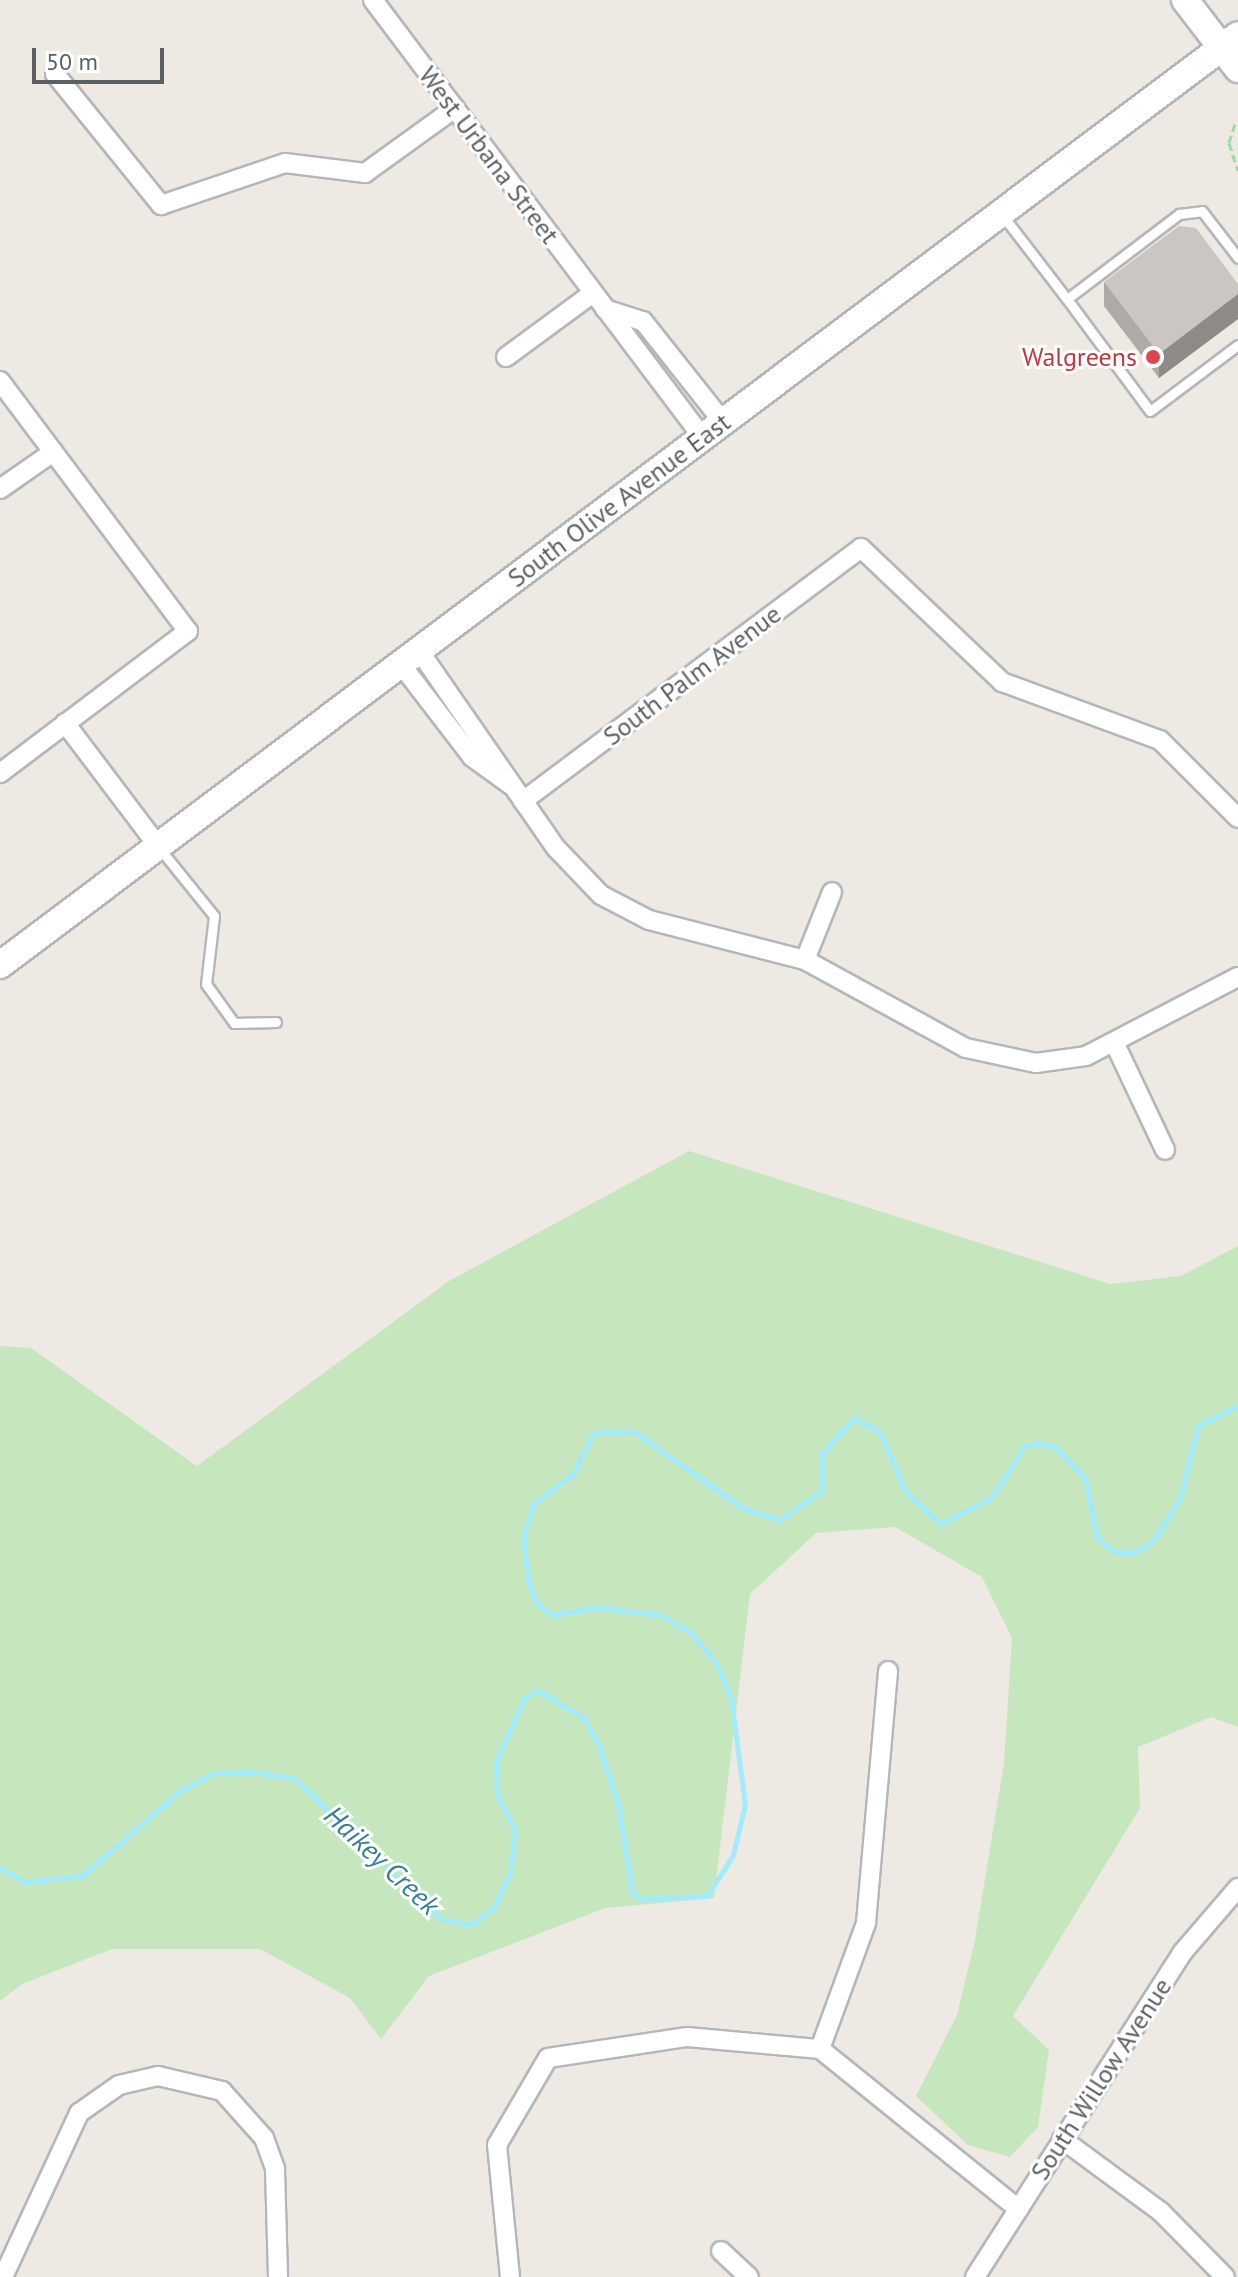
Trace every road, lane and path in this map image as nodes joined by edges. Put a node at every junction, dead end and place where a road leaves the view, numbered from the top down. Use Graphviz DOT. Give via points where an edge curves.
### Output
graph roads {
  1 [pos="373,0"];
  2 [pos="1185,0"];
  3 [pos="1230,41"];
  4 [pos="1238,69"];
  5 [pos="55,74"];
  6 [pos="455,108"];
  7 [pos="1235,124"];
  8 [pos="1238,171"];
  9 [pos="1001,214"];
  10 [pos="1238,258"];
  11 [pos="593,293"];
  12 [pos="1067,299"];
  13 [pos="1238,345"];
  14 [pos="506,357"];
  15 [pos="0,381"];
  16 [pos="713,430"];
  17 [pos="53,452"];
  18 [pos="0,489"];
  19 [pos="409,656"];
  20 [pos="65,723"];
  21 [pos="0,773"];
  22 [pos="518,794"];
  23 [pos="1238,818"];
  24 [pos="158,846"];
  25 [pos="832,892"];
  26 [pos="805,960"];
  27 [pos="0,965"];
  28 [pos="1238,977"];
  29 [pos="276,1022"];
  30 [pos="1115,1044"];
  31 [pos="1165,1150"];
  32 [pos="888,1671"];
  33 [pos="1238,1888"];
  34 [pos="820,2049"];
  35 [pos="1062,2139"];
  36 [pos="1018,2209"];
  37 [pos="721,2251"];
  38 [pos="3,2277"];
  39 [pos="278,2277"];
  40 [pos="510,2277"];
  41 [pos="749,2277"];
  42 [pos="975,2277"];
  43 [pos="1225,2277"];
  1 -- 6 [label="street, West Urbana Street"];
  2 -- 3 [label="street"];
  3 -- 4 [label="street"];
  3 -- 9 [label="street, South Olive Avenue East"];
  5 -- 6 [label="street" via="161,205 285,163 365,173"];
  6 -- 11 [label="street, West Urbana Street"];
  7 -- 8 [label="path" via="1229,143"];
  9 -- 12 [label="lane"];
  9 -- 16 [label="street, South Olive Avenue East"];
  10 -- 12 [label="lane" via="1202,211 1179,214"];
  11 -- 14 [label="street"];
  11 -- 16 [label="street, West Urbana Street"];
  12 -- 13 [label="lane" via="1150,411"];
  15 -- 17 [label="street"];
  16 -- 19 [label="street, South Olive Avenue East"];
  17 -- 18 [label="street"];
  17 -- 20 [label="street" via="188,631"];
  19 -- 22 [label="street" via="472,757"];
  19 -- 24 [label="street, South Olive Avenue East"];
  20 -- 21 [label="street"];
  20 -- 24 [label="street"];
  22 -- 23 [label="street, South Palm Avenue" via="861,548 1002,682 1160,740"];
  22 -- 26 [label="street" via="575,873 621,908"];
  24 -- 27 [label="street, South Olive Avenue East"];
  24 -- 29 [label="lane" via="214,916 206,984 234,1023"];
  25 -- 26 [label="street"];
  26 -- 30 [label="street" via="989,1056 1062,1061"];
  28 -- 30 [label="street"];
  30 -- 31 [label="street"];
  32 -- 34 [label="street" via="866,1923"];
  33 -- 35 [label="street, South Willow Avenue" via="1182,1953"];
  34 -- 36 [label="street"];
  34 -- 40 [label="street" via="687,2037 548,2058 497,2145"];
  35 -- 36 [label="street, South Willow Avenue"];
  35 -- 43 [label="street" via="1161,2212"];
  36 -- 42 [label="street, South Willow Avenue"];
  37 -- 41 [label="street"];
  38 -- 39 [label="street" via="79,2113 119,2085 173,2076 222,2091 264,2138 275,2169"];
}
